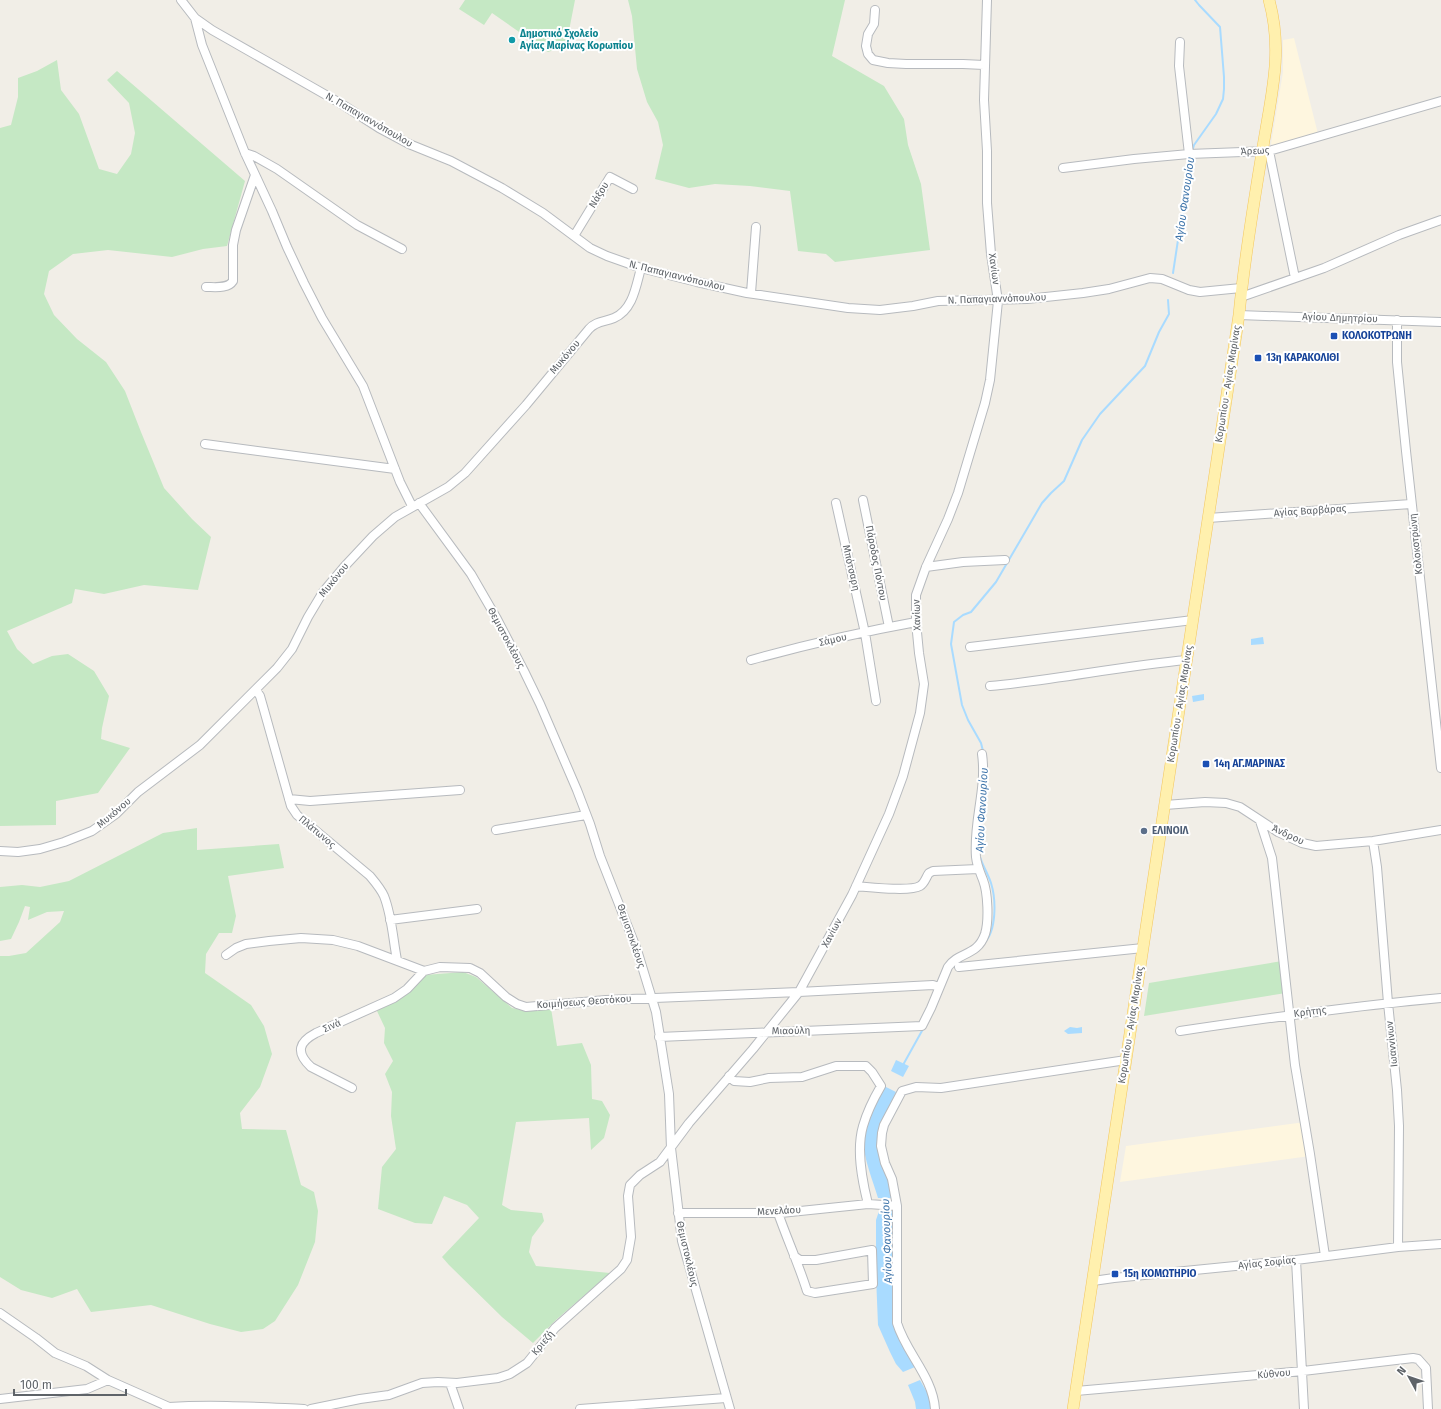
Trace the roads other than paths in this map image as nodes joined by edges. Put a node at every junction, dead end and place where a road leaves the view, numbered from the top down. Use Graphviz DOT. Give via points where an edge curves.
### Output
graph roads {
  1 [pos="181,0"];
  2 [pos="987,0"];
  3 [pos="1269,0"];
  4 [pos="875,10"];
  5 [pos="195,18"];
  6 [pos="1180,42"];
  7 [pos="984,65"];
  8 [pos="1441,101"];
  9 [pos="1266,151"];
  10 [pos="245,153"];
  11 [pos="1193,154"];
  12 [pos="1063,168"];
  13 [pos="255,175"];
  14 [pos="633,189"];
  15 [pos="1441,220"];
  16 [pos="756,227"];
  17 [pos="574,236"];
  18 [pos="402,249"];
  19 [pos="641,268"];
  20 [pos="1295,278"];
  21 [pos="206,287"];
  22 [pos="751,293"];
  23 [pos="1241,293"];
  24 [pos="998,301"];
  25 [pos="1239,315"];
  26 [pos="1397,320"];
  27 [pos="1441,322"];
  28 [pos="205,444"];
  29 [pos="395,469"];
  30 [pos="863,500"];
  31 [pos="836,503"];
  32 [pos="1411,504"];
  33 [pos="415,505"];
  34 [pos="1208,518"];
  35 [pos="1005,560"];
  36 [pos="926,567"];
  37 [pos="1193,620"];
  38 [pos="916,622"];
  39 [pos="889,627"];
  40 [pos="865,633"];
  41 [pos="970,647"];
  42 [pos="751,660"];
  43 [pos="1187,660"];
  44 [pos="990,686"];
  45 [pos="256,690"];
  46 [pos="876,701"];
  47 [pos="982,754"];
  48 [pos="1441,768"];
  49 [pos="460,790"];
  50 [pos="289,799"];
  51 [pos="310,801"];
  52 [pos="1165,805"];
  53 [pos="586,815"];
  54 [pos="297,816"];
  55 [pos="1260,821"];
  56 [pos="496,830"];
  57 [pos="1441,830"];
  58 [pos="1373,841"];
  59 [pos="0,851"];
  60 [pos="978,869"];
  61 [pos="856,886"];
  62 [pos="477,909"];
  63 [pos="390,920"];
  64 [pos="1143,948"];
  65 [pos="226,955"];
  66 [pos="397,960"];
  67 [pos="959,967"];
  68 [pos="424,971"];
  69 [pos="939,987"];
  70 [pos="799,992"];
  71 [pos="651,998"];
  72 [pos="1441,998"];
  73 [pos="1388,1003"];
  74 [pos="1289,1015"];
  75 [pos="1180,1031"];
  76 [pos="767,1032"];
  77 [pos="659,1036"];
  78 [pos="1126,1060"];
  79 [pos="729,1076"];
  80 [pos="352,1088"];
  81 [pos="671,1148"];
  82 [pos="868,1204"];
  83 [pos="894,1206"];
  84 [pos="678,1213"];
  85 [pos="778,1213"];
  86 [pos="1441,1244"];
  87 [pos="1398,1247"];
  88 [pos="794,1256"];
  89 [pos="1325,1256"];
  90 [pos="1296,1260"];
  91 [pos="1093,1281"];
  92 [pos="0,1313"];
  93 [pos="1303,1371"];
  94 [pos="108,1380"];
  95 [pos="450,1383"];
  96 [pos="1076,1390"];
  97 [pos="726,1398"];
  98 [pos="0,1399"];
  99 [pos="168,1408"];
  100 [pos="304,1409"];
  101 [pos="311,1409"];
  102 [pos="459,1409"];
  103 [pos="580,1409"];
  104 [pos="730,1409"];
  105 [pos="935,1409"];
  106 [pos="1073,1409"];
  107 [pos="1304,1409"];
  108 [pos="1428,1409"];
  1 -- 5 [label="street, Ν. Παπαγιαννόπουλου"];
  2 -- 7 [label="street, Χανίων"];
  3 -- 9 [label="main road, Κορωπίου - Αγίας Μαρίνας" via="1274,16 1277,55"];
  4 -- 7 [label="street" via="874,24 868,34 866,46 873,60 906,64"];
  5 -- 10 [label="street, Θεμιστοκλέους" via="202,45"];
  5 -- 17 [label="street, Ν. Παπαγιαννόπουλου" via="379,128 409,144 452,161 502,188"];
  6 -- 11 [label="street" via="1179,66"];
  7 -- 24 [label="street, Χανίων" via="987,203"];
  8 -- 9 [label="street, Άρεως"];
  9 -- 11 [label="street, Άρεως"];
  9 -- 20 [label="street"];
  9 -- 23 [label="main road, Κορωπίου - Αγίας Μαρίνας"];
  10 -- 13 [label="street, Θεμιστοκλέους"];
  10 -- 18 [label="street" via="277,169 357,225"];
  11 -- 12 [label="street, Άρεως"];
  13 -- 21 [label="street" via="236,230 233,245 233,281 226,286"];
  13 -- 29 [label="street, Θεμιστοκλέους" via="304,283 363,386"];
  14 -- 17 [label="street, Νάξου" via="610,176"];
  15 -- 20 [label="street, Ν. Παπαγιαννόπουλου"];
  16 -- 22 [label="street"];
  17 -- 19 [label="street, Ν. Παπαγιαννόπουλου" via="590,248"];
  19 -- 22 [label="street, Ν. Παπαγιαννόπουλου"];
  19 -- 33 [label="street, Μυκόνου" via="634,293 626,309 615,318 593,324 465,473 448,487"];
  20 -- 23 [label="street, Ν. Παπαγιαννόπουλου"];
  22 -- 24 [label="street, Ν. Παπαγιαννόπουλου" via="848,308 880,310 938,301"];
  23 -- 24 [label="street, Ν. Παπαγιαννόπουλου" via="1200,292 1162,279 1150,278 1084,293"];
  23 -- 25 [label="main road, Κορωπίου - Αγίας Μαρίνας"];
  24 -- 36 [label="street, Χανίων" via="990,380 985,403 958,493"];
  25 -- 26 [label="street, Αγίου Δημητρίου"];
  25 -- 34 [label="main road, Κορωπίου - Αγίας Μαρίνας"];
  26 -- 27 [label="street, Αγίου Δημητρίου"];
  26 -- 32 [label="street, Κολοκοτρώνη" via="1397,362"];
  28 -- 29 [label="street"];
  29 -- 33 [label="street, Θεμιστοκλέους"];
  30 -- 39 [label="street, Πάροδος Πόντου"];
  31 -- 40 [label="street, Μπότσαρη"];
  32 -- 34 [label="street, Αγίας Βαρβάρας"];
  32 -- 48 [label="street, Κολοκοτρώνη"];
  33 -- 45 [label="street, Μυκόνου" via="395,517 373,536 333,579 308,617 292,649"];
  33 -- 53 [label="street, Θεμιστοκλέους" via="459,557 497,619 540,704"];
  34 -- 37 [label="main road, Κορωπίου - Αγίας Μαρίνας"];
  35 -- 36 [label="street"];
  36 -- 38 [label="street, Χανίων" via="916,595"];
  37 -- 41 [label="street"];
  37 -- 43 [label="main road, Κορωπίου - Αγίας Μαρίνας"];
  38 -- 39 [label="street, Σάμου"];
  38 -- 61 [label="street, Χανίων" via="924,684 920,713 903,776 889,814"];
  39 -- 40 [label="street, Σάμου"];
  40 -- 42 [label="street, Σάμου"];
  40 -- 46 [label="street, Μπότσαρη"];
  43 -- 44 [label="street"];
  43 -- 52 [label="main road, Κορωπίου - Αγίας Μαρίνας"];
  45 -- 50 [label="street, Πλάτωνος" via="260,696"];
  45 -- 59 [label="street, Μυκόνου" via="200,745 92,831 40,849"];
  47 -- 60 [label="street" via="984,786 978,818"];
  49 -- 51 [label="street"];
  50 -- 51 [label="street"];
  50 -- 54 [label="street, Πλάτωνος"];
  51 -- 54 [label="street" via="299,807"];
  52 -- 55 [label="street, Άνδρου" via="1226,802 1240,807"];
  52 -- 64 [label="main road, Κορωπίου - Αγίας Μαρίνας"];
  53 -- 56 [label="street"];
  53 -- 71 [label="street, Θεμιστοκλέους" via="633,939"];
  54 -- 63 [label="street, Πλάτωνος" via="370,876 384,896"];
  55 -- 58 [label="street, Άνδρου" via="1290,838 1316,846"];
  55 -- 74 [label="street" via="1272,858"];
  57 -- 58 [label="street, Άνδρου"];
  58 -- 73 [label="street, Ιωαννίνων"];
  60 -- 61 [label="street" via="933,871 915,888"];
  60 -- 69 [label="street" via="984,881 988,909 985,935 973,951 952,961"];
  61 -- 70 [label="street, Χανίων"];
  62 -- 63 [label="street"];
  63 -- 66 [label="street, Πλάτωνος"];
  64 -- 67 [label="street"];
  64 -- 78 [label="main road, Κορωπίου - Αγίας Μαρίνας"];
  65 -- 66 [label="street" via="246,944 302,938 333,940"];
  66 -- 68 [label="street"];
  68 -- 71 [label="street, Κοιμήσεως Θεοτόκου" via="440,967 470,968 480,973 517,1004 526,1007"];
  68 -- 80 [label="street, Σινά" via="407,989 394,998 316,1033 304,1041 302,1056 310,1067"];
  69 -- 70 [label="street, Κοιμήσεως Θεοτόκου" via="933,985"];
  69 -- 76 [label="street, Μιαούλη" via="922,1026"];
  70 -- 71 [label="street, Κοιμήσεως Θεοτόκου"];
  70 -- 76 [label="street, Χανίων"];
  71 -- 77 [label="street, Θεμιστοκλέους" via="656,1012"];
  72 -- 73 [label="street, Κρήτης"];
  73 -- 74 [label="street, Κρήτης"];
  73 -- 87 [label="street, Ιωαννίνων" via="1399,1126"];
  74 -- 75 [label="street, Κρήτης"];
  74 -- 89 [label="street"];
  76 -- 77 [label="street, Μιαούλη"];
  76 -- 79 [label="street, Χανίων"];
  77 -- 81 [label="street, Θεμιστοκλέους" via="669,1094"];
  78 -- 83 [label="street" via="967,1085 942,1088 916,1087 902,1091 884,1125 881,1146 892,1179"];
  78 -- 91 [label="main road, Κορωπίου - Αγίας Μαρίνας"];
  79 -- 81 [label="street, Χανίων"];
  79 -- 82 [label="street" via="734,1082 750,1082 802,1077 836,1066 866,1066 881,1086 866,1116 861,1135 860,1153"];
  81 -- 84 [label="street, Θεμιστοκλέους"];
  81 -- 95 [label="street, Κριεζή" via="660,1162 630,1185 628,1196 631,1237 627,1260 621,1268 555,1328 527,1363 498,1378"];
  82 -- 83 [label="street, Μενελάου"];
  82 -- 85 [label="street, Μενελάου"];
  83 -- 105 [label="street" via="897,1324 932,1392"];
  84 -- 85 [label="street, Μενελάου"];
  84 -- 97 [label="street, Θεμιστοκλέους" via="682,1241"];
  85 -- 88 [label="street"];
  86 -- 87 [label="street, Αγίας Σοφίας"];
  87 -- 89 [label="street, Αγίας Σοφίας"];
  88 -- 88 [label="street" via="810,1293 872,1284 872,1250 816,1260 800,1260"];
  89 -- 90 [label="street, Αγίας Σοφίας"];
  90 -- 91 [label="street, Αγίας Σοφίας"];
  90 -- 93 [label="street"];
  91 -- 96 [label="main road, Κορωπίου - Αγίας Μαρίνας"];
  92 -- 94 [label="street" via="55,1353 86,1366"];
  93 -- 96 [label="street, Κύθνου"];
  93 -- 107 [label="street"];
  93 -- 108 [label="street, Κύθνου" via="1418,1359 1426,1368"];
  94 -- 98 [label="street" via="87,1389"];
  94 -- 99 [label="street"];
  95 -- 101 [label="street, Κριεζή" via="422,1383 390,1395"];
  95 -- 102 [label="street"];
  96 -- 106 [label="main road, Κορωπίου - Αγίας Μαρίνας"];
  97 -- 103 [label="street"];
  97 -- 104 [label="street, Θεμιστοκλέους"];
  99 -- 100 [label="street" via="222,1405"];
}
